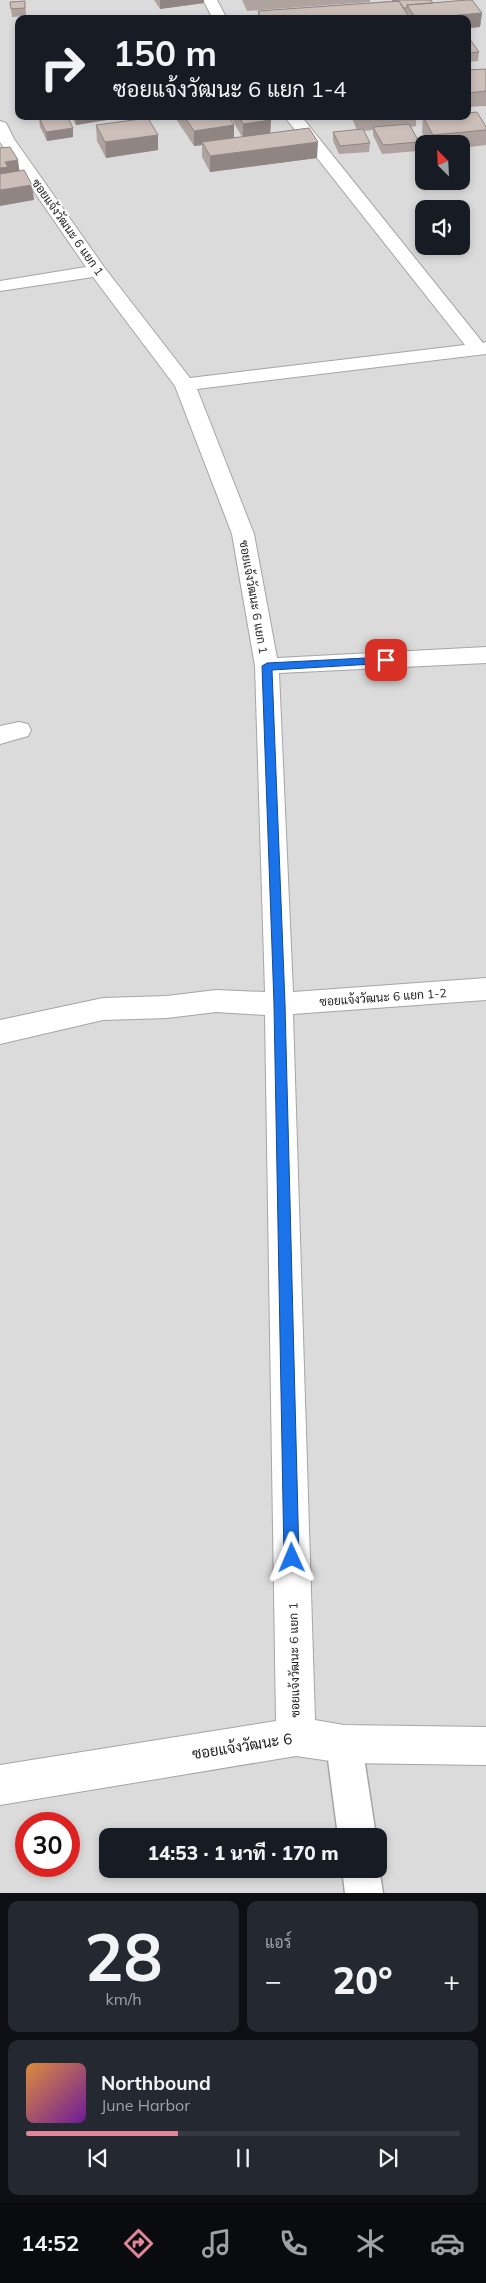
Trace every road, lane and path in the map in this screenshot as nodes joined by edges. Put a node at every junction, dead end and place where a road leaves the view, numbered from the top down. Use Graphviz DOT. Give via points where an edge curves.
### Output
graph roads {
  1 [pos="210,0"];
  2 [pos="218,15"];
  3 [pos="295,120"];
  4 [pos="0,126"];
  5 [pos="98,270"];
  6 [pos="0,286"];
  7 [pos="482,349"];
  8 [pos="185,385"];
  9 [pos="486,656"];
  10 [pos="267,666"];
  11 [pos="486,989"];
  12 [pos="279,1004"];
  13 [pos="0,1032"];
  14 [pos="296,1737"];
  15 [pos="344,1744"];
  16 [pos="486,1746"];
  17 [pos="0,1785"];
  18 [pos="356,1828"];
  19 [pos="362,1878"];
  20 [pos="364,1893"];
  1 -- 2 [label="street"];
  3 -- 7 [label="street"];
  4 -- 5 [label="street, ซอยแจ้งวัฒนะ 6 แยก 1"];
  5 -- 6 [label="street"];
  5 -- 8 [label="street, ซอยแจ้งวัฒนะ 6 แยก 1"];
  7 -- 8 [label="street"];
  8 -- 10 [label="street, ซอยแจ้งวัฒนะ 6 แยก 1" via="243,534"];
  9 -- 10 [label="street"];
  10 -- 12 [label="street, ซอยแจ้งวัฒนะ 6 แยก 1"];
  11 -- 12 [label="street, ซอยแจ้งวัฒนะ 6 แยก 1-2"];
  12 -- 13 [label="street, ซอยแจ้งวัฒนะ 6 แยก 1-2" via="216,1001 103,1009"];
  12 -- 14 [label="street, ซอยแจ้งวัฒนะ 6 แยก 1"];
  14 -- 15 [label="street, ซอยแจ้งวัฒนะ 6"];
  14 -- 17 [label="street, ซอยแจ้งวัฒนะ 6"];
  15 -- 16 [label="street, ซอยแจ้งวัฒนะ 6"];
  15 -- 18 [label="lane"];
  19 -- 20 [label="lane"];
}
